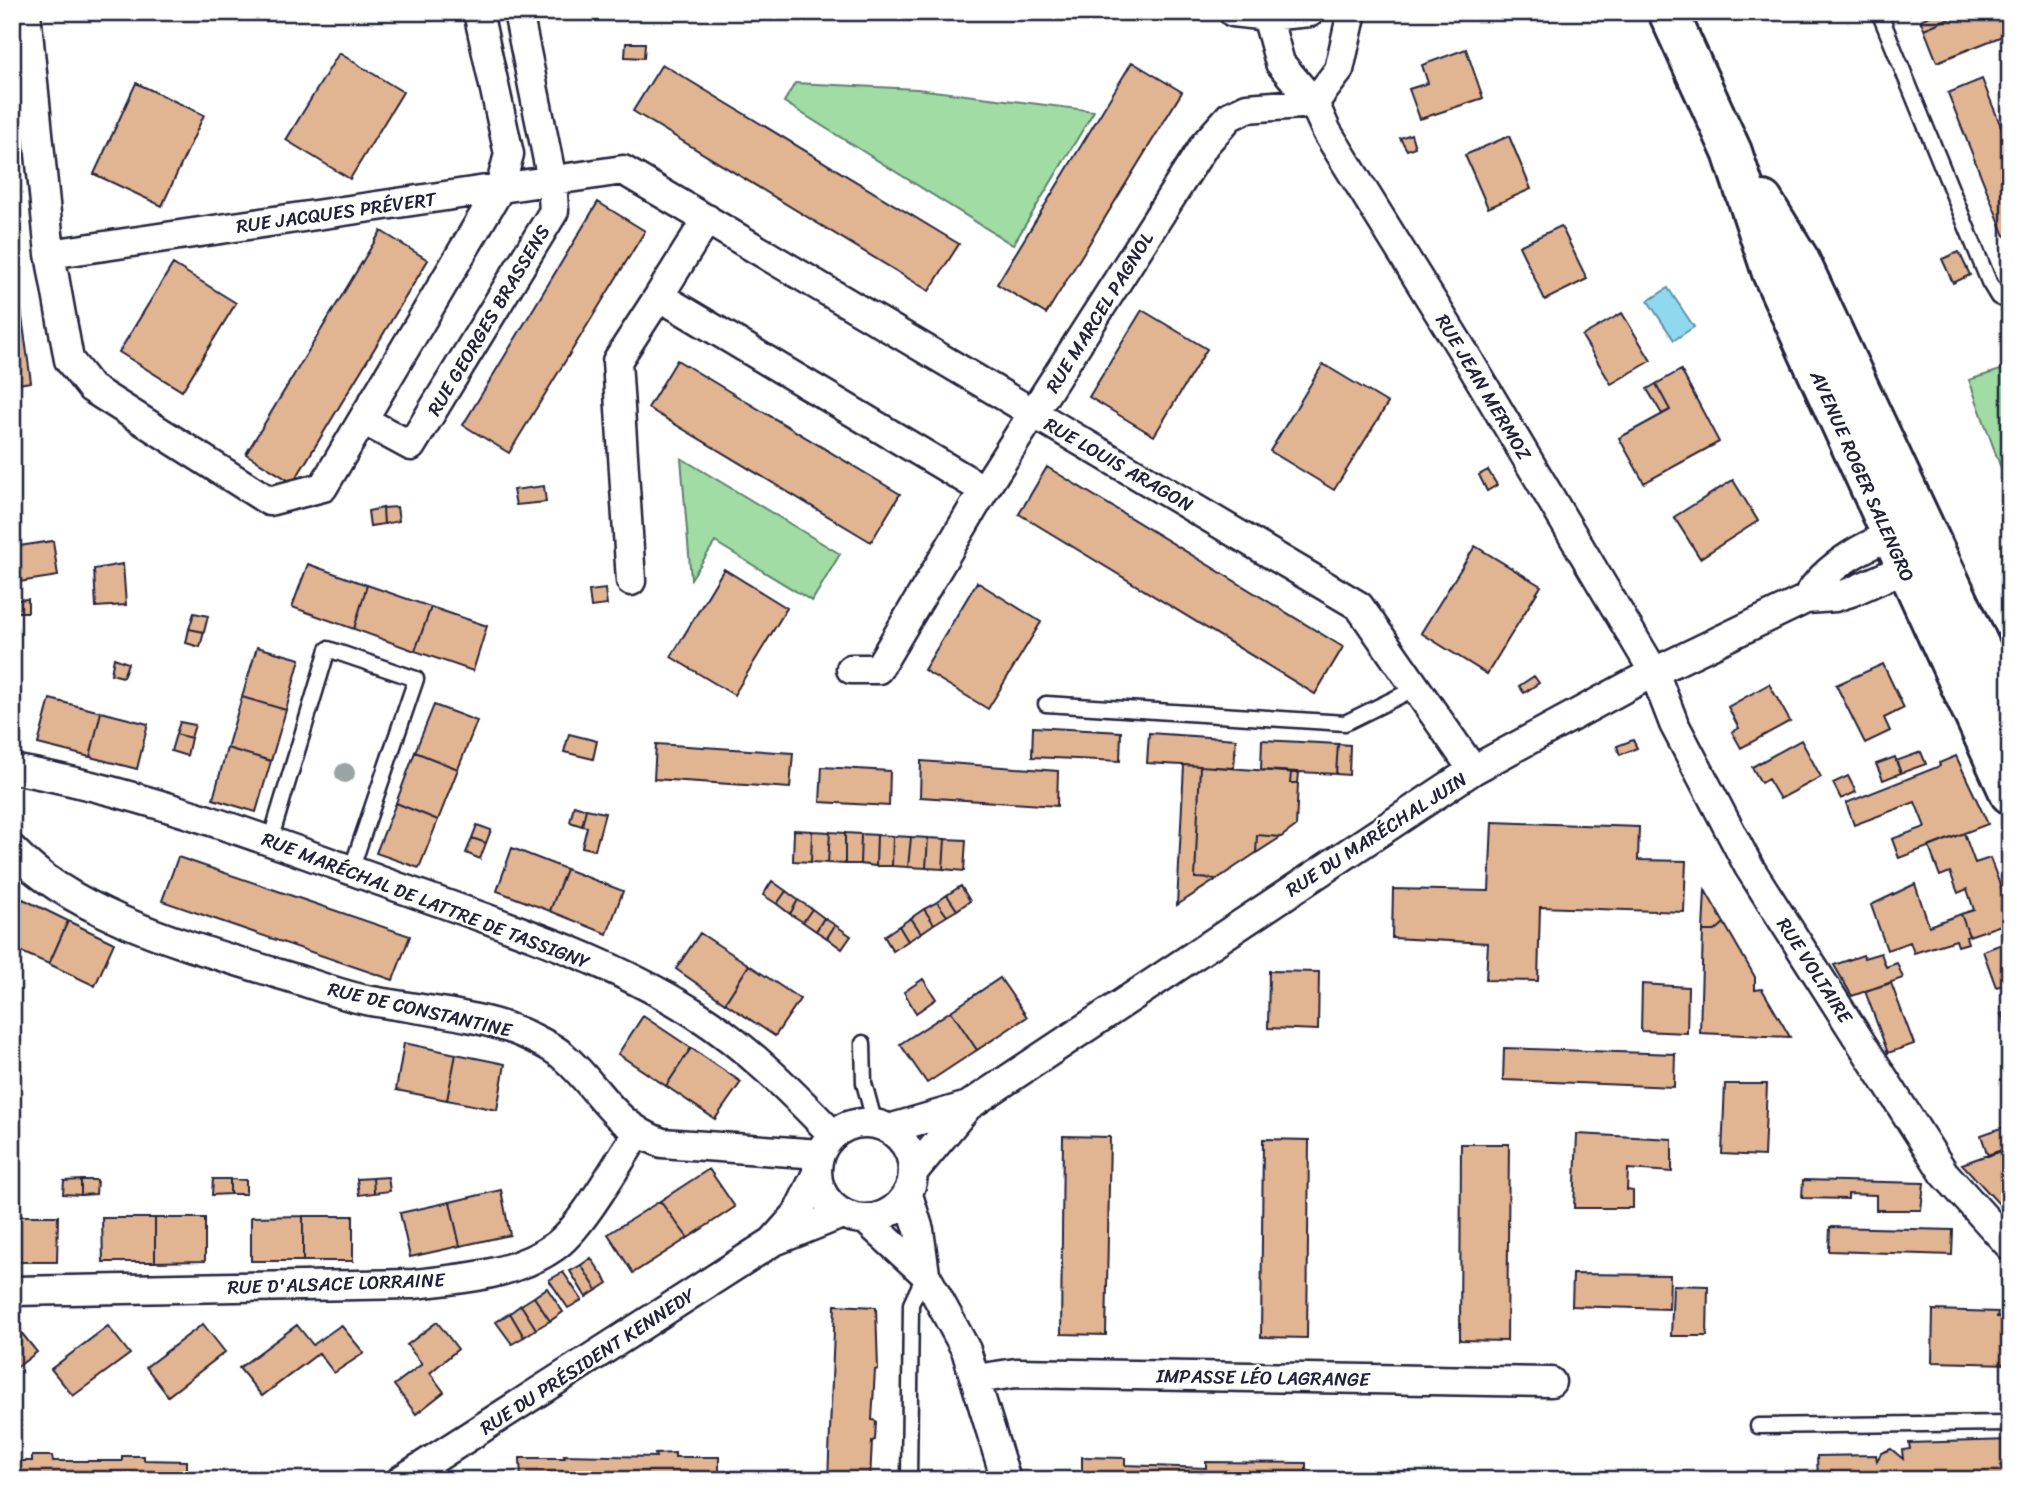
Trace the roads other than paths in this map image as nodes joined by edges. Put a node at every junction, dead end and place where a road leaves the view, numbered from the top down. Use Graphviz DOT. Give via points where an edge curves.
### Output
graph roads {
  1 [pos="26,12"];
  2 [pos="478,12"];
  3 [pos="519,12"];
  4 [pos="1233,12"];
  5 [pos="1310,12"];
  6 [pos="1352,12"];
  7 [pos="1668,12"];
  8 [pos="1879,12"];
  9 [pos="1267,16"];
  10 [pos="1314,103"];
  11 [pos="622,170"];
  12 [pos="552,180"];
  13 [pos="500,188"];
  14 [pos="708,219"];
  15 [pos="50,254"];
  16 [pos="659,296"];
  17 [pos="2010,303"];
  18 [pos="1034,414"];
  19 [pos="363,420"];
  20 [pos="984,490"];
  21 [pos="1914,545"];
  22 [pos="631,581"];
  23 [pos="1805,599"];
  24 [pos="851,669"];
  25 [pos="1654,673"];
  26 [pos="1416,688"];
  27 [pos="1046,704"];
  28 [pos="2010,711"];
  29 [pos="12,769"];
  30 [pos="1473,770"];
  31 [pos="2008,787"];
  32 [pos="270,841"];
  33 [pos="12,849"];
  34 [pos="351,870"];
  35 [pos="863,1044"];
  36 [pos="968,1106"];
  37 [pos="882,1127"];
  38 [pos="637,1133"];
  39 [pos="823,1154"];
  40 [pos="911,1183"];
  41 [pos="854,1217"];
  42 [pos="772,1242"];
  43 [pos="2010,1246"];
  44 [pos="925,1275"];
  45 [pos="12,1291"];
  46 [pos="976,1380"];
  47 [pos="1551,1382"];
  48 [pos="2010,1423"];
  49 [pos="1758,1426"];
  50 [pos="401,1480"];
  51 [pos="909,1480"];
  52 [pos="1006,1480"];
  1 -- 15 [label="street"];
  2 -- 13 [label="street" via="509,154"];
  3 -- 12 [label="street, RUE GEORGES BRASSENS"];
  4 -- 9 [label="street"];
  5 -- 9 [label="street"];
  6 -- 10 [label="street" via="1339,70"];
  7 -- 21 [label="main road, AVENUE ROGER SALENGRO" via="1732,152 1772,273"];
  8 -- 17 [label="lane" via="1989,282 1998,297"];
  9 -- 10 [label="street, RUE JEAN MERMOZ" via="1280,63"];
  10 -- 18 [label="street, RUE MARCEL PAGNOL" via="1247,108 1230,116 1213,135"];
  10 -- 25 [label="street, RUE JEAN MERMOZ" via="1327,132"];
  11 -- 12 [label="street, RUE JACQUES PRÉVERT"];
  11 -- 14 [label="street, RUE LOUIS ARAGON"];
  12 -- 13 [label="street, RUE JACQUES PRÉVERT"];
  12 -- 19 [label="street, RUE GEORGES BRASSENS" via="554,211 411,446"];
  13 -- 15 [label="street, RUE JACQUES PRÉVERT"];
  13 -- 19 [label="street"];
  14 -- 16 [label="street"];
  14 -- 18 [label="street, RUE LOUIS ARAGON"];
  15 -- 19 [label="street" via="69,360 91,388 269,501 323,487"];
  16 -- 20 [label="street"];
  16 -- 22 [label="street" via="617,360"];
  18 -- 20 [label="street, RUE MARCEL PAGNOL"];
  18 -- 26 [label="street, RUE LOUIS ARAGON" via="1359,606"];
  20 -- 24 [label="street, RUE MARCEL PAGNOL" via="878,669"];
  21 -- 23 [label="street, RUE DU MARÉCHAL JUIN" via="1835,597"];
  21 -- 23 [label="street, RUE DU MARÉCHAL JUIN" via="1817,579"];
  21 -- 28 [label="main road, AVENUE ROGER SALENGRO"];
  21 -- 31 [label="main road, AVENUE ROGER SALENGRO"];
  23 -- 25 [label="street, RUE DU MARÉCHAL JUIN"];
  25 -- 30 [label="street, RUE DU MARÉCHAL JUIN"];
  25 -- 43 [label="street, RUE VOLTAIRE" via="1674,724 1749,867 1944,1172"];
  26 -- 27 [label="lane" via="1345,723"];
  26 -- 30 [label="street, RUE LOUIS ARAGON"];
  29 -- 32 [label="street, RUE MARÉCHAL DE LATTRE DE TASSIGNY" via="177,808"];
  30 -- 36 [label="street, RUE DU MARÉCHAL JUIN"];
  32 -- 34 [label="street, RUE MARÉCHAL DE LATTRE DE TASSIGNY"];
  32 -- 34 [label="lane" via="328,649 416,678"];
  33 -- 38 [label="street, RUE DE CONSTANTINE" via="37,871 119,919 362,999 520,1033 563,1056"];
  34 -- 39 [label="street, RUE MARÉCHAL DE LATTRE DE TASSIGNY" via="637,981 694,1014 756,1058"];
  35 -- 37 [label="lane" via="864,1083"];
  36 -- 37 [label="street, RUE DU MARÉCHAL JUIN"];
  36 -- 40 [label="street, RUE DU MARÉCHAL JUIN"];
  37 -- 39 [label="street" via="845,1127"];
  37 -- 40 [label="street" via="907,1147"];
  38 -- 39 [label="street, RUE DE CONSTANTINE" via="662,1143"];
  38 -- 45 [label="street, RUE D'ALSACE LORRAINE" via="575,1226 556,1246 529,1262 471,1278 414,1284"];
  39 -- 41 [label="street" via="824,1197"];
  39 -- 42 [label="street, RUE DU PRÉSIDENT KENNEDY" via="797,1214"];
  40 -- 41 [label="street" via="890,1213"];
  40 -- 44 [label="street"];
  41 -- 42 [label="street, RUE DU PRÉSIDENT KENNEDY"];
  41 -- 44 [label="street"];
  42 -- 50 [label="street, RUE DU PRÉSIDENT KENNEDY"];
  44 -- 46 [label="street" via="966,1350"];
  44 -- 51 [label="lane" via="911,1304"];
  46 -- 47 [label="street, IMPASSE LÉO LAGRANGE" via="1016,1373"];
  46 -- 52 [label="street"];
  48 -- 49 [label="lane"];
}
